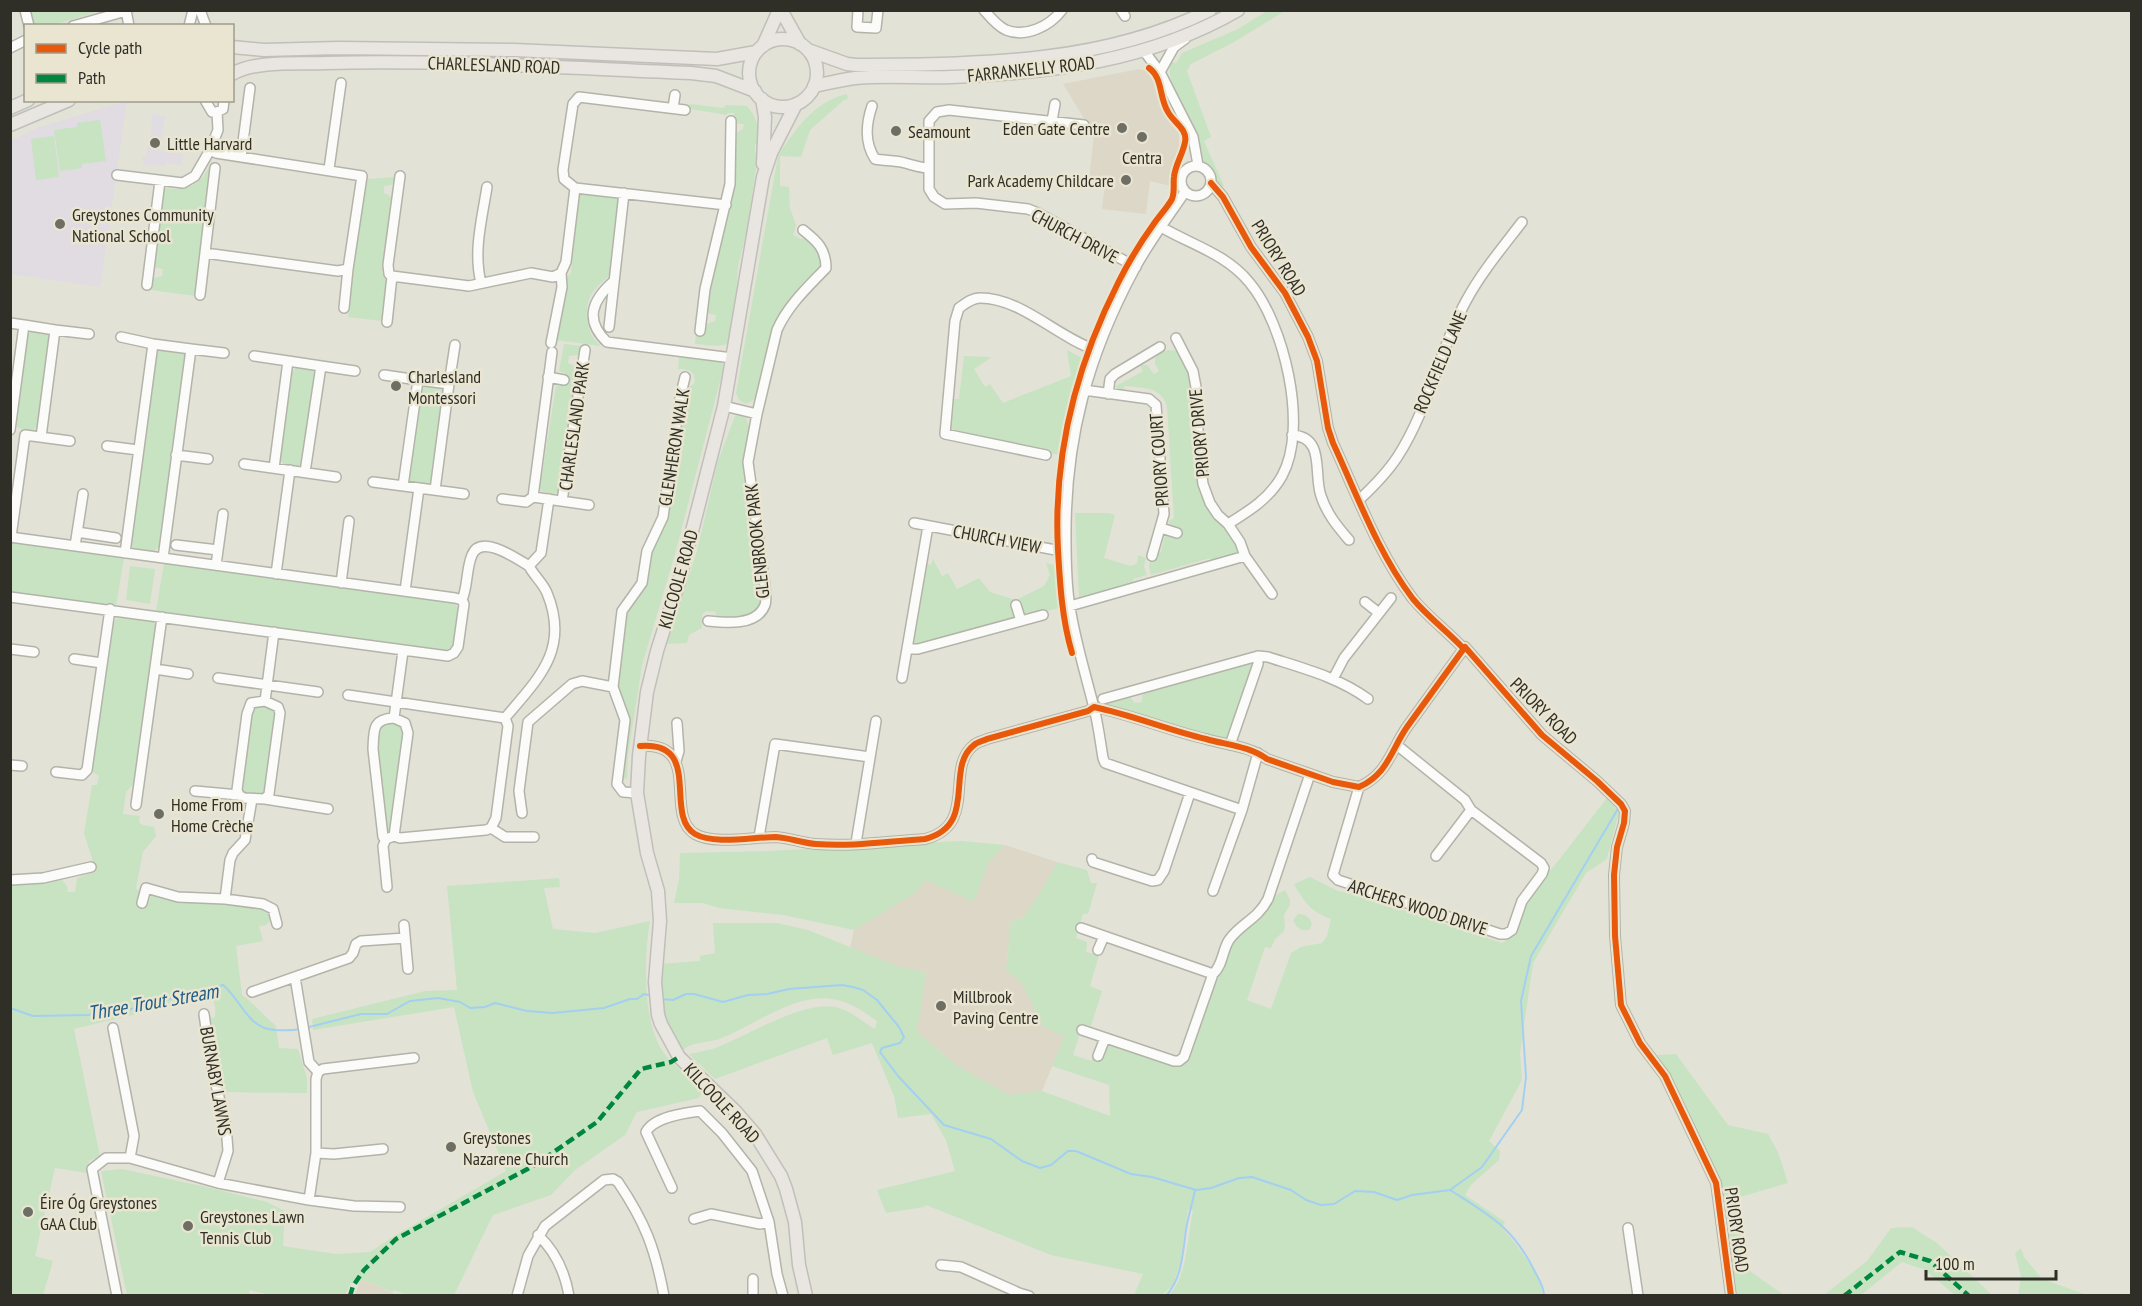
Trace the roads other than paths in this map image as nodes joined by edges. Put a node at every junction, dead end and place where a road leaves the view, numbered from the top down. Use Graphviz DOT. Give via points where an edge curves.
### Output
graph roads {
  1 [pos="780,10"];
  2 [pos="858,10"];
  3 [pos="878,10"];
  4 [pos="984,10"];
  5 [pos="1062,10"];
  6 [pos="1210,10"];
  7 [pos="1238,10"];
  8 [pos="126,11"];
  9 [pos="80,24"];
  10 [pos="1190,36"];
  11 [pos="24,41"];
  12 [pos="234,47"];
  13 [pos="804,47"];
  14 [pos="10,48"];
  15 [pos="759,49"];
  16 [pos="1144,51"];
  17 [pos="1160,72"];
  18 [pos="234,73"];
  19 [pos="341,83"];
  20 [pos="814,86"];
  21 [pos="250,88"];
  22 [pos="675,95"];
  23 [pos="758,95"];
  24 [pos="24,101"];
  25 [pos="64,102"];
  26 [pos="206,102"];
  27 [pos="224,102"];
  28 [pos="796,104"];
  29 [pos="1054,104"];
  30 [pos="872,106"];
  31 [pos="10,108"];
  32 [pos="673,108"];
  33 [pos="685,110"];
  34 [pos="217,112"];
  35 [pos="730,121"];
  36 [pos="1052,121"];
  37 [pos="1084,124"];
  38 [pos="10,125"];
  39 [pos="210,150"];
  40 [pos="241,157"];
  41 [pos="1198,165"];
  42 [pos="215,168"];
  43 [pos="929,168"];
  44 [pos="329,169"];
  45 [pos="117,175"];
  46 [pos="400,177"];
  47 [pos="763,177"];
  48 [pos="160,181"];
  49 [pos="1211,183"];
  50 [pos="486,187"];
  51 [pos="574,188"];
  52 [pos="1185,192"];
  53 [pos="624,193"];
  54 [pos="1202,195"];
  55 [pos="1223,197"];
  56 [pos="726,205"];
  57 [pos="1521,222"];
  58 [pos="1161,227"];
  59 [pos="803,230"];
  60 [pos="205,252"];
  61 [pos="1136,267"];
  62 [pos="348,269"];
  63 [pos="561,273"];
  64 [pos="392,276"];
  65 [pos="614,281"];
  66 [pos="481,283"];
  67 [pos="147,285"];
  68 [pos="200,295"];
  69 [pos="344,308"];
  70 [pos="387,322"];
  71 [pos="10,323"];
  72 [pos="24,325"];
  73 [pos="609,327"];
  74 [pos="55,330"];
  75 [pos="700,331"];
  76 [pos="88,334"];
  77 [pos="121,337"];
  78 [pos="1176,338"];
  79 [pos="153,344"];
  80 [pos="455,345"];
  81 [pos="1160,347"];
  82 [pos="191,349"];
  83 [pos="585,350"];
  84 [pos="1096,350"];
  85 [pos="224,353"];
  86 [pos="254,356"];
  87 [pos="732,358"];
  88 [pos="288,361"];
  89 [pos="321,366"];
  90 [pos="355,371"];
  91 [pos="384,375"];
  92 [pos="548,377"];
  93 [pos="685,377"];
  94 [pos="418,380"];
  95 [pos="564,380"];
  96 [pos="449,384"];
  97 [pos="1084,390"];
  98 [pos="1108,394"];
  99 [pos="724,406"];
  100 [pos="757,414"];
  101 [pos="10,431"];
  102 [pos="25,435"];
  103 [pos="1292,435"];
  104 [pos="41,437"];
  105 [pos="70,441"];
  106 [pos="107,446"];
  107 [pos="138,450"];
  108 [pos="176,455"];
  109 [pos="1046,455"];
  110 [pos="208,459"];
  111 [pos="244,464"];
  112 [pos="274,468"];
  113 [pos="290,470"];
  114 [pos="305,472"];
  115 [pos="336,477"];
  116 [pos="373,482"];
  117 [pos="404,486"];
  118 [pos="419,488"];
  119 [pos="435,490"];
  120 [pos="83,494"];
  121 [pos="464,494"];
  122 [pos="533,497"];
  123 [pos="502,499"];
  124 [pos="549,499"];
  125 [pos="1359,500"];
  126 [pos="562,501"];
  127 [pos="589,505"];
  128 [pos="223,514"];
  129 [pos="349,521"];
  130 [pos="914,523"];
  131 [pos="1228,524"];
  132 [pos="927,526"];
  133 [pos="1161,528"];
  134 [pos="77,532"];
  135 [pos="1177,532"];
  136 [pos="11,537"];
  137 [pos="116,538"];
  138 [pos="1349,540"];
  139 [pos="176,545"];
  140 [pos="75,546"];
  141 [pos="218,550"];
  142 [pos="1066,552"];
  143 [pos="125,553"];
  144 [pos="1152,556"];
  145 [pos="1245,556"];
  146 [pos="163,558"];
  147 [pos="216,565"];
  148 [pos="529,566"];
  149 [pos="276,574"];
  150 [pos="341,583"];
  151 [pos="405,591"];
  152 [pos="1272,594"];
  153 [pos="10,597"];
  154 [pos="1391,598"];
  155 [pos="462,600"];
  156 [pos="1365,602"];
  157 [pos="1016,604"];
  158 [pos="1070,606"];
  159 [pos="110,609"];
  160 [pos="1379,613"];
  161 [pos="1043,615"];
  162 [pos="162,617"];
  163 [pos="708,621"];
  164 [pos="1021,621"];
  165 [pos="274,632"];
  166 [pos="1465,647"];
  167 [pos="10,648"];
  168 [pos="907,649"];
  169 [pos="403,651"];
  170 [pos="34,652"];
  171 [pos="1258,656"];
  172 [pos="74,659"];
  173 [pos="102,663"];
  174 [pos="155,669"];
  175 [pos="188,674"];
  176 [pos="218,678"];
  177 [pos="902,678"];
  178 [pos="1333,679"];
  179 [pos="267,685"];
  180 [pos="613,687"];
  181 [pos="318,692"];
  182 [pos="348,695"];
  183 [pos="1103,699"];
  184 [pos="1368,699"];
  185 [pos="265,701"];
  186 [pos="396,701"];
  187 [pos="1094,707"];
  188 [pos="394,718"];
  189 [pos="505,718"];
  190 [pos="876,721"];
  191 [pos="677,723"];
  192 [pos="1230,745"];
  193 [pos="640,746"];
  194 [pos="1398,746"];
  195 [pos="1258,753"];
  196 [pos="870,757"];
  197 [pos="676,761"];
  198 [pos="10,765"];
  199 [pos="22,766"];
  200 [pos="56,772"];
  201 [pos="1310,774"];
  202 [pos="1359,788"];
  203 [pos="195,792"];
  204 [pos="1190,792"];
  205 [pos="637,793"];
  206 [pos="239,795"];
  207 [pos="252,799"];
  208 [pos="265,799"];
  209 [pos="136,805"];
  210 [pos="328,809"];
  211 [pos="1242,810"];
  212 [pos="1471,810"];
  213 [pos="522,813"];
  214 [pos="491,828"];
  215 [pos="534,837"];
  216 [pos="759,837"];
  217 [pos="390,838"];
  218 [pos="856,843"];
  219 [pos="1436,856"];
  220 [pos="1092,859"];
  221 [pos="91,867"];
  222 [pos="10,880"];
  223 [pos="387,886"];
  224 [pos="1213,891"];
  225 [pos="225,899"];
  226 [pos="142,903"];
  227 [pos="277,924"];
  228 [pos="404,925"];
  229 [pos="1081,928"];
  230 [pos="1104,936"];
  231 [pos="405,938"];
  232 [pos="1098,950"];
  233 [pos="408,969"];
  234 [pos="1213,974"];
  235 [pos="295,977"];
  236 [pos="252,992"];
  237 [pos="204,1014"];
  238 [pos="113,1028"];
  239 [pos="1082,1030"];
  240 [pos="1105,1038"];
  241 [pos="1098,1056"];
  242 [pos="414,1058"];
  243 [pos="318,1072"];
  244 [pos="383,1149"];
  245 [pos="316,1153"];
  246 [pos="130,1158"];
  247 [pos="218,1183"];
  248 [pos="672,1188"];
  249 [pos="309,1200"];
  250 [pos="400,1208"];
  251 [pos="694,1219"];
  252 [pos="769,1222"];
  253 [pos="1628,1228"];
  254 [pos="538,1235"];
  255 [pos="941,1265"];
  256 [pos="753,1279"];
  257 [pos="804,1295"];
  258 [pos="117,1296"];
  259 [pos="517,1296"];
  260 [pos="569,1296"];
  261 [pos="664,1296"];
  262 [pos="753,1296"];
  263 [pos="783,1296"];
  264 [pos="1029,1296"];
  265 [pos="1638,1296"];
  266 [pos="1731,1296"];
  1 -- 13 [label="main road"];
  1 -- 15 [label="main road"];
  2 -- 3 [label="street" via="857,27 876,28"];
  4 -- 5 [label="street" via="1004,29 1027,31 1051,23"];
  6 -- 13 [label="main road, FARRANKELLY ROAD" via="1111,46 1027,59 856,65"];
  7 -- 10 [label="main road, FARRANKELLY ROAD"];
  8 -- 9 [label="street"];
  10 -- 16 [label="main road, FARRANKELLY ROAD"];
  10 -- 17 [label="street" via="1174,47"];
  11 -- 14 [label="street"];
  12 -- 15 [label="main road, CHARLESLAND ROAD" via="514,50 717,59"];
  13 -- 15 [label="main road" via="779,39"];
  13 -- 20 [label="main road" via="817,67"];
  15 -- 23 [label="main road" via="749,72"];
  16 -- 17 [label="street"];
  16 -- 20 [label="main road, FARRANKELLY ROAD" via="1042,71 857,78"];
  17 -- 41 [label="street" via="1193,137"];
  18 -- 23 [label="main road, CHARLESLAND ROAD" via="278,64 440,63 691,73 716,76"];
  19 -- 44 [label="street"];
  20 -- 28 [label="main road"];
  21 -- 40 [label="street"];
  22 -- 32 [label="street"];
  23 -- 28 [label="main road" via="778,106"];
  23 -- 47 [label="main road" via="765,117"];
  24 -- 31 [label="main road"];
  25 -- 38 [label="main road"];
  26 -- 34 [label="street" via="212,112"];
  27 -- 34 [label="street" via="223,109"];
  28 -- 47 [label="main road"];
  29 -- 36 [label="street"];
  30 -- 43 [label="street" via="866,136 875,159"];
  32 -- 33 [label="street"];
  32 -- 51 [label="street" via="579,97 573,104 563,170 564,179"];
  34 -- 39 [label="street" via="218,130"];
  35 -- 56 [label="street"];
  36 -- 37 [label="street, CHURCH DRIVE"];
  36 -- 43 [label="street, CHURCH DRIVE" via="937,112 929,121"];
  39 -- 40 [label="street"];
  39 -- 48 [label="street" via="198,174 188,181"];
  40 -- 44 [label="street"];
  41 -- 49 [label="street" via="1209,174"];
  41 -- 52 [label="street" via="1181,175"];
  42 -- 60 [label="street"];
  43 -- 61 [label="street, CHURCH DRIVE" via="929,189 945,204 1028,209"];
  44 -- 62 [label="street" via="362,176"];
  45 -- 48 [label="street"];
  46 -- 64 [label="street" via="393,190 388,265"];
  47 -- 87 [label="main road, KILCOOLE ROAD"];
  48 -- 67 [label="street"];
  49 -- 54 [label="street"];
  49 -- 55 [label="street, PRIORY ROAD"];
  50 -- 66 [label="street" via="477,252"];
  51 -- 53 [label="street"];
  51 -- 63 [label="street, CHARLESLAND PARK" via="566,262"];
  52 -- 54 [label="street"];
  52 -- 58 [label="street"];
  53 -- 56 [label="street"];
  53 -- 65 [label="street"];
  54 -- 55 [label="street"];
  55 -- 125 [label="street, PRIORY ROAD" via="1251,247 1285,293 1308,337 1317,361 1328,428"];
  56 -- 75 [label="street" via="705,289 706,319"];
  57 -- 125 [label="street, ROCKFIELD LANE" via="1466,300 1399,455"];
  58 -- 61 [label="street"];
  58 -- 103 [label="street" via="1228,261 1264,302 1286,366"];
  59 -- 100 [label="street, GLENBROOK PARK" via="821,245 826,268 782,318"];
  60 -- 62 [label="street" via="338,271"];
  60 -- 68 [label="street"];
  61 -- 84 [label="street"];
  62 -- 69 [label="street"];
  63 -- 66 [label="street" via="553,277 531,273"];
  63 -- 92 [label="street, CHARLESLAND PARK"];
  64 -- 66 [label="street" via="469,286"];
  64 -- 70 [label="street"];
  65 -- 73 [label="street"];
  65 -- 87 [label="street" via="594,305 593,321 607,342"];
  71 -- 72 [label="street"];
  72 -- 74 [label="street"];
  72 -- 101 [label="street"];
  74 -- 76 [label="street"];
  74 -- 104 [label="street"];
  77 -- 79 [label="street"];
  78 -- 131 [label="street, PRIORY DRIVE" via="1196,387 1203,484 1218,515"];
  79 -- 82 [label="street"];
  79 -- 107 [label="street"];
  80 -- 96 [label="street"];
  81 -- 98 [label="street" via="1115,374 1110,379"];
  82 -- 85 [label="street"];
  82 -- 108 [label="street"];
  83 -- 126 [label="street, CHARLESLAND PARK"];
  84 -- 97 [label="street"];
  84 -- 109 [label="street" via="1007,303 980,298 959,308 945,434"];
  86 -- 88 [label="street"];
  87 -- 99 [label="main road, KILCOOLE ROAD"];
  88 -- 89 [label="street"];
  88 -- 112 [label="street"];
  89 -- 90 [label="street"];
  89 -- 114 [label="street"];
  91 -- 94 [label="street"];
  92 -- 95 [label="street"];
  92 -- 122 [label="street, CHARLESLAND PARK"];
  93 -- 180 [label="street, GLENHERON WALK" via="663,517 647,551 642,583 622,611"];
  94 -- 96 [label="street"];
  94 -- 117 [label="street"];
  96 -- 119 [label="street"];
  97 -- 98 [label="street, PRIORY COURT"];
  97 -- 142 [label="street" via="1069,458"];
  98 -- 133 [label="street, PRIORY COURT" via="1149,399 1156,405 1164,514"];
  99 -- 100 [label="street"];
  99 -- 193 [label="main road, KILCOOLE ROAD" via="679,582 657,651"];
  100 -- 163 [label="street, GLENBROOK PARK" via="748,462 766,604 758,615 744,621"];
  101 -- 102 [label="street"];
  102 -- 104 [label="street"];
  102 -- 136 [label="street"];
  103 -- 131 [label="street" via="1289,459 1273,490 1259,505"];
  103 -- 138 [label="street" via="1302,435 1312,444 1320,493 1329,517"];
  104 -- 105 [label="street"];
  106 -- 107 [label="street"];
  107 -- 143 [label="street"];
  108 -- 110 [label="street"];
  108 -- 146 [label="street"];
  111 -- 112 [label="street"];
  112 -- 113 [label="street"];
  113 -- 114 [label="street"];
  113 -- 149 [label="street"];
  114 -- 115 [label="street"];
  116 -- 117 [label="street"];
  117 -- 118 [label="street"];
  118 -- 119 [label="street"];
  118 -- 151 [label="street"];
  119 -- 121 [label="street"];
  120 -- 134 [label="street"];
  122 -- 123 [label="street, CHARLESLAND PARK" via="526,502"];
  122 -- 124 [label="street, CHARLESLAND PARK"];
  124 -- 126 [label="street, CHARLESLAND PARK"];
  124 -- 148 [label="street, CHARLESLAND PARK" via="541,553"];
  125 -- 166 [label="street, PRIORY ROAD" via="1402,583 1426,614"];
  126 -- 127 [label="street, CHARLESLAND PARK"];
  128 -- 141 [label="street"];
  129 -- 150 [label="street"];
  130 -- 132 [label="street, CHURCH VIEW"];
  131 -- 145 [label="street, PRIORY DRIVE"];
  132 -- 142 [label="street, CHURCH VIEW"];
  132 -- 168 [label="street, CHURCH VIEW"];
  133 -- 135 [label="street, PRIORY COURT"];
  133 -- 144 [label="street, PRIORY COURT"];
  134 -- 137 [label="street"];
  134 -- 140 [label="street"];
  136 -- 140 [label="street"];
  139 -- 141 [label="street"];
  140 -- 143 [label="street"];
  141 -- 147 [label="street"];
  142 -- 158 [label="street"];
  143 -- 146 [label="street"];
  145 -- 152 [label="street, PRIORY DRIVE"];
  145 -- 158 [label="street"];
  146 -- 147 [label="street"];
  147 -- 149 [label="street"];
  148 -- 155 [label="street" via="493,547 478,548 472,554"];
  148 -- 189 [label="street" via="544,586 554,610 555,639 544,670"];
  149 -- 150 [label="street"];
  150 -- 151 [label="street"];
  151 -- 155 [label="street"];
  153 -- 159 [label="street"];
  154 -- 160 [label="street"];
  155 -- 169 [label="street" via="462,625 454,653 448,656"];
  156 -- 160 [label="street"];
  157 -- 164 [label="street"];
  158 -- 187 [label="street"];
  159 -- 162 [label="street"];
  159 -- 173 [label="street"];
  160 -- 178 [label="street"];
  161 -- 164 [label="street"];
  162 -- 165 [label="street"];
  162 -- 174 [label="street"];
  164 -- 168 [label="street"];
  165 -- 169 [label="street"];
  165 -- 179 [label="street"];
  166 -- 194 [label="street"];
  166 -- 266 [label="street, PRIORY ROAD" via="1542,735 1597,781 1624,811 1614,875 1621,1005 1640,1043 1665,1076 1716,1183"];
  167 -- 170 [label="street"];
  168 -- 177 [label="street, CHURCH VIEW"];
  169 -- 186 [label="street"];
  171 -- 178 [label="street"];
  171 -- 183 [label="street"];
  171 -- 192 [label="street"];
  172 -- 173 [label="street"];
  173 -- 200 [label="street" via="87,770 82,775"];
  174 -- 175 [label="street"];
  174 -- 209 [label="street"];
  176 -- 179 [label="street"];
  178 -- 184 [label="street"];
  179 -- 181 [label="street"];
  179 -- 185 [label="street"];
  180 -- 205 [label="street, GLENHERON WALK" via="625,720 617,784 623,792"];
  180 -- 213 [label="street" via="582,681 572,684 528,722 519,791"];
  182 -- 186 [label="street"];
  185 -- 206 [label="street" via="251,703 248,708"];
  185 -- 208 [label="street" via="278,707 280,713 269,794"];
  186 -- 188 [label="street"];
  186 -- 189 [label="street"];
  187 -- 192 [label="street"];
  187 -- 204 [label="street" via="1105,763"];
  187 -- 218 [label="street" via="974,745 963,764 953,819 935,837"];
  188 -- 217 [label="street" via="405,723 408,733"];
  188 -- 217 [label="street" via="377,723 374,737 382,837"];
  189 -- 214 [label="street" via="508,726 496,818"];
  190 -- 196 [label="street"];
  191 -- 197 [label="street"];
  192 -- 195 [label="street"];
  193 -- 197 [label="street" via="663,749"];
  193 -- 205 [label="main road, KILCOOLE ROAD"];
  194 -- 202 [label="street" via="1373,779"];
  194 -- 212 [label="street, ARCHERS WOOD DRIVE" via="1465,800"];
  195 -- 201 [label="street"];
  195 -- 211 [label="street"];
  196 -- 216 [label="street" via="775,744"];
  196 -- 218 [label="street"];
  197 -- 216 [label="street" via="682,818 691,831 702,838"];
  198 -- 199 [label="street"];
  201 -- 202 [label="street"];
  201 -- 234 [label="street" via="1268,899 1256,916 1228,941"];
  202 -- 212 [label="street, ARCHERS WOOD DRIVE" via="1333,875 1338,880 1506,934 1512,930 1522,901 1544,868"];
  203 -- 206 [label="street"];
  204 -- 211 [label="street"];
  204 -- 220 [label="street" via="1158,880"];
  205 -- 257 [label="main road, KILCOOLE ROAD" via="658,891 658,1015 679,1057 755,1134 781,1176 795,1222"];
  206 -- 207 [label="street"];
  207 -- 208 [label="street"];
  207 -- 225 [label="street" via="245,840 230,860"];
  208 -- 210 [label="street"];
  211 -- 224 [label="street"];
  212 -- 219 [label="street"];
  214 -- 215 [label="street" via="505,837"];
  214 -- 217 [label="street"];
  216 -- 218 [label="street" via="815,844"];
  217 -- 223 [label="street" via="383,846"];
  221 -- 222 [label="street" via="43,878"];
  225 -- 226 [label="street" via="178,897 146,888"];
  225 -- 227 [label="street" via="263,904 273,909"];
  228 -- 231 [label="street"];
  229 -- 230 [label="street"];
  230 -- 232 [label="street"];
  230 -- 234 [label="street"];
  231 -- 233 [label="street"];
  231 -- 235 [label="street" via="361,941 349,958"];
  234 -- 240 [label="street" via="1184,1057 1179,1061"];
  235 -- 236 [label="street"];
  235 -- 243 [label="street" via="309,1062"];
  237 -- 247 [label="street, BURNABY LAWNS" via="226,1126 228,1151"];
  238 -- 246 [label="street" via="134,1136"];
  239 -- 240 [label="street"];
  240 -- 241 [label="street"];
  242 -- 243 [label="street"];
  243 -- 245 [label="street"];
  244 -- 245 [label="street"];
  245 -- 249 [label="street"];
  246 -- 247 [label="street"];
  246 -- 258 [label="street" via="106,1158 92,1169"];
  247 -- 249 [label="street"];
  248 -- 252 [label="street" via="646,1132 649,1125 700,1111 752,1172"];
  249 -- 250 [label="street"];
  251 -- 252 [label="street" via="711,1214 760,1224"];
  252 -- 263 [label="street"];
  253 -- 265 [label="street"];
  254 -- 259 [label="street"];
  254 -- 260 [label="street" via="558,1261"];
  254 -- 261 [label="street" via="544,1226 604,1180 613,1179 641,1218 652,1244"];
  255 -- 264 [label="street" via="961,1267"];
  256 -- 262 [label="street"];
}
